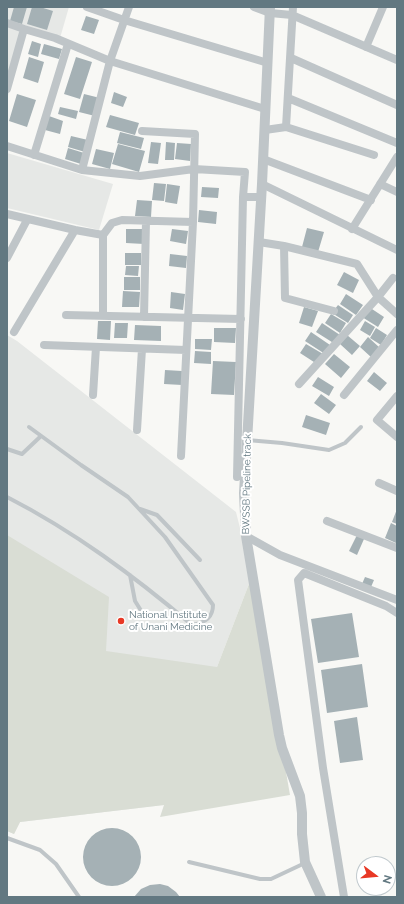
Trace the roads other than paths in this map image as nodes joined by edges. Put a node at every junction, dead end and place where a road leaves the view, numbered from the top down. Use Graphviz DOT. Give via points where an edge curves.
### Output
graph roads {
  1 [pos="87,7"];
  2 [pos="129,7"];
  3 [pos="254,7"];
  4 [pos="382,7"];
  5 [pos="270,10"];
  6 [pos="293,11"];
  7 [pos="124,20"];
  8 [pos="7,23"];
  9 [pos="24,29"];
  10 [pos="68,44"];
  11 [pos="366,47"];
  12 [pos="291,58"];
  13 [pos="397,60"];
  14 [pos="110,61"];
  15 [pos="268,63"];
  16 [pos="7,89"];
  17 [pos="288,98"];
  18 [pos="397,106"];
  19 [pos="265,109"];
  20 [pos="286,127"];
  21 [pos="265,130"];
  22 [pos="142,131"];
  23 [pos="397,143"];
  24 [pos="7,146"];
  25 [pos="34,155"];
  26 [pos="374,155"];
  27 [pos="397,157"];
  28 [pos="264,159"];
  29 [pos="194,169"];
  30 [pos="82,170"];
  31 [pos="262,184"];
  32 [pos="380,184"];
  33 [pos="397,192"];
  34 [pos="242,197"];
  35 [pos="261,197"];
  36 [pos="371,200"];
  37 [pos="7,214"];
  38 [pos="27,220"];
  39 [pos="146,221"];
  40 [pos="193,222"];
  41 [pos="352,229"];
  42 [pos="74,230"];
  43 [pos="103,235"];
  44 [pos="259,242"];
  45 [pos="284,246"];
  46 [pos="397,250"];
  47 [pos="7,258"];
  48 [pos="393,278"];
  49 [pos="378,297"];
  50 [pos="334,311"];
  51 [pos="397,314"];
  52 [pos="66,315"];
  53 [pos="103,316"];
  54 [pos="144,317"];
  55 [pos="188,318"];
  56 [pos="241,319"];
  57 [pos="397,330"];
  58 [pos="14,332"];
  59 [pos="44,345"];
  60 [pos="96,347"];
  61 [pos="142,349"];
  62 [pos="186,350"];
  63 [pos="298,384"];
  64 [pos="93,395"];
  65 [pos="344,395"];
  66 [pos="397,396"];
  67 [pos="29,427"];
  68 [pos="361,427"];
  69 [pos="137,430"];
  70 [pos="41,436"];
  71 [pos="397,437"];
  72 [pos="247,440"];
  73 [pos="7,449"];
  74 [pos="181,456"];
  75 [pos="237,477"];
  76 [pos="379,484"];
  77 [pos="397,491"];
  78 [pos="7,497"];
  79 [pos="139,509"];
  80 [pos="327,521"];
  81 [pos="246,536"];
  82 [pos="397,548"];
  83 [pos="200,560"];
  84 [pos="130,575"];
  85 [pos="397,600"];
  86 [pos="397,613"];
  87 [pos="145,617"];
  88 [pos="7,838"];
  89 [pos="189,862"];
  90 [pos="305,862"];
  91 [pos="78,897"];
  92 [pos="321,897"];
  93 [pos="344,897"];
  1 -- 7 [label="street"];
  2 -- 7 [label="street"];
  3 -- 5 [label="street"];
  4 -- 11 [label="street"];
  5 -- 6 [label="street"];
  5 -- 15 [label="street, BWSSB Pipeline track"];
  6 -- 11 [label="street"];
  6 -- 12 [label="street"];
  7 -- 14 [label="street"];
  7 -- 15 [label="street"];
  8 -- 9 [label="street"];
  9 -- 10 [label="street"];
  9 -- 16 [label="street"];
  10 -- 14 [label="street"];
  10 -- 25 [label="street"];
  11 -- 13 [label="street"];
  12 -- 17 [label="street"];
  12 -- 18 [label="street"];
  14 -- 19 [label="street"];
  14 -- 30 [label="street"];
  15 -- 19 [label="street, BWSSB Pipeline track"];
  17 -- 20 [label="street"];
  17 -- 23 [label="street"];
  19 -- 21 [label="street, BWSSB Pipeline track"];
  20 -- 21 [label="street"];
  20 -- 26 [label="street"];
  21 -- 28 [label="street, BWSSB Pipeline track"];
  22 -- 29 [label="street" via="195,134"];
  24 -- 25 [label="street"];
  25 -- 30 [label="street"];
  27 -- 32 [label="street"];
  28 -- 31 [label="street, BWSSB Pipeline track"];
  28 -- 36 [label="street"];
  29 -- 30 [label="street" via="140,176"];
  29 -- 34 [label="street" via="245,172"];
  29 -- 40 [label="street"];
  31 -- 35 [label="street, BWSSB Pipeline track"];
  31 -- 41 [label="street"];
  32 -- 33 [label="street"];
  32 -- 36 [label="street"];
  34 -- 35 [label="street"];
  34 -- 56 [label="street"];
  35 -- 44 [label="street, BWSSB Pipeline track"];
  36 -- 41 [label="street"];
  37 -- 38 [label="street"];
  38 -- 42 [label="street"];
  38 -- 47 [label="street"];
  39 -- 40 [label="street"];
  39 -- 43 [label="street" via="119,220 112,223"];
  39 -- 54 [label="street"];
  40 -- 55 [label="street"];
  41 -- 46 [label="street"];
  42 -- 43 [label="street"];
  42 -- 58 [label="street"];
  43 -- 53 [label="street"];
  44 -- 45 [label="street"];
  44 -- 72 [label="street, BWSSB Pipeline track"];
  45 -- 49 [label="street" via="357,264"];
  45 -- 50 [label="street" via="285,298"];
  48 -- 49 [label="street"];
  49 -- 51 [label="street"];
  49 -- 63 [label="street"];
  52 -- 53 [label="street"];
  53 -- 54 [label="street"];
  54 -- 55 [label="street"];
  55 -- 56 [label="street"];
  55 -- 62 [label="street"];
  56 -- 75 [label="street"];
  57 -- 65 [label="street"];
  59 -- 60 [label="street"];
  60 -- 61 [label="street"];
  60 -- 64 [label="street"];
  61 -- 62 [label="street"];
  61 -- 69 [label="street"];
  62 -- 74 [label="street"];
  66 -- 71 [label="street" via="377,420"];
  67 -- 70 [label="lane"];
  68 -- 72 [label="lane" via="345,443 329,450"];
  70 -- 73 [label="lane" via="22,454"];
  70 -- 79 [label="lane" via="128,497"];
  72 -- 81 [label="street, BWSSB Pipeline track" via="244,493"];
  76 -- 77 [label="street"];
  78 -- 84 [label="lane" via="38,513"];
  79 -- 83 [label="lane" via="157,515"];
  79 -- 84 [label="lane" via="164,537 213,605 212,615 205,622 192,625"];
  80 -- 82 [label="street"];
  81 -- 85 [label="street" via="280,555"];
  81 -- 90 [label="street, BWSSB Pipeline track" via="279,735 302,805"];
  84 -- 87 [label="lane" via="135,602"];
  86 -- 93 [label="street" via="386,606 304,573 298,580 323,768"];
  88 -- 91 [label="lane" via="40,850 56,864"];
  89 -- 90 [label="lane" via="260,879 271,879"];
  90 -- 92 [label="street, BWSSB Pipeline track"];
}
